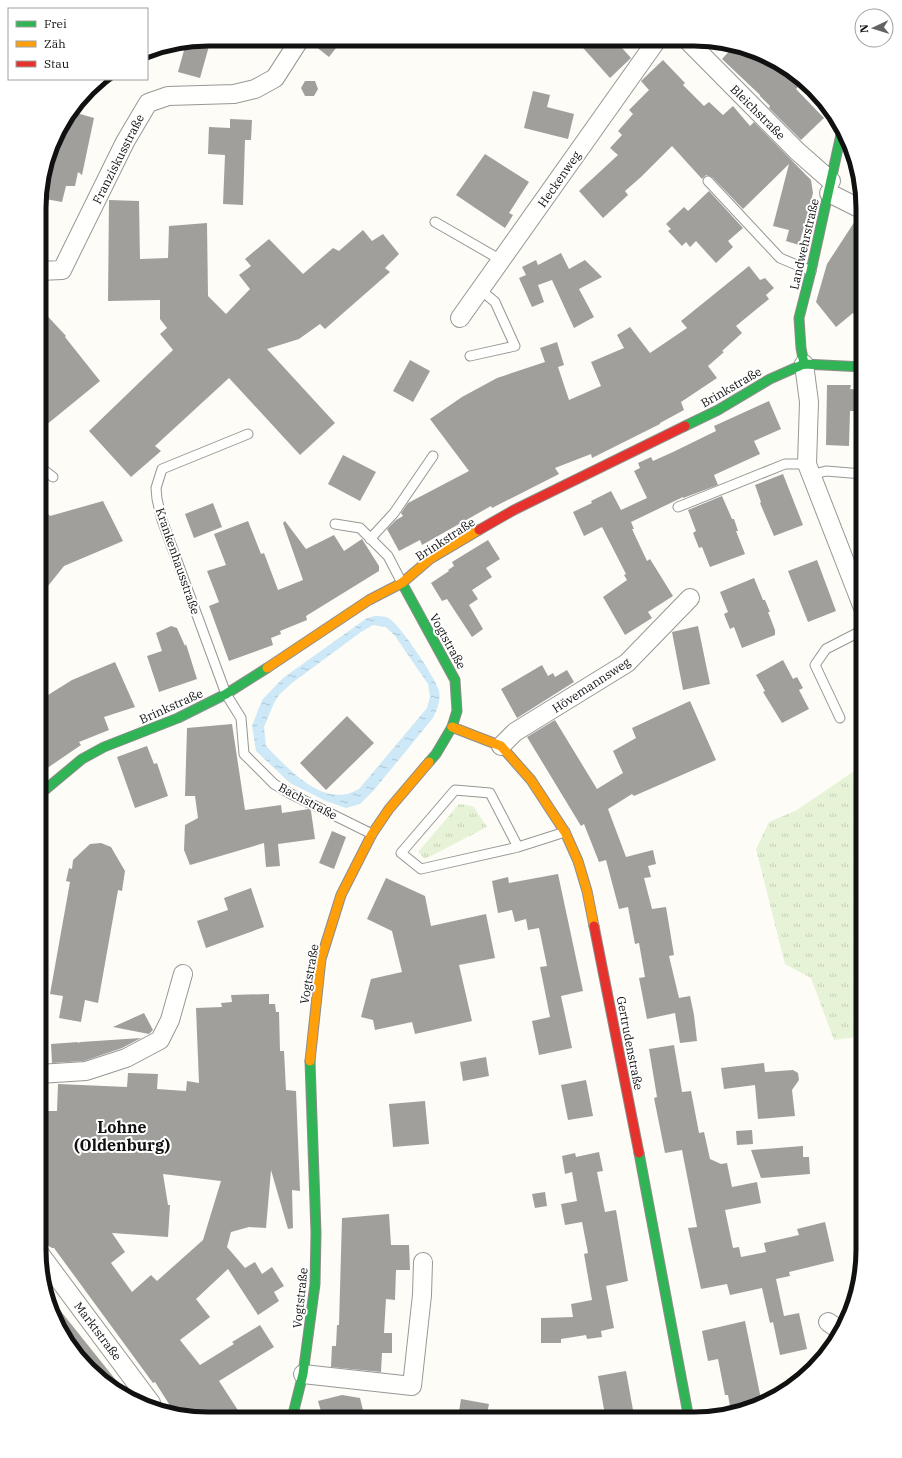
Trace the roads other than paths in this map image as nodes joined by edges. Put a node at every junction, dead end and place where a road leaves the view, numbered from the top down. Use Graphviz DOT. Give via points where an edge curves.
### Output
graph roads {
  1 [pos="296,46"];
  2 [pos="653,46"];
  3 [pos="693,46"];
  4 [pos="840,138"];
  5 [pos="708,181"];
  6 [pos="830,187"];
  7 [pos="856,205"];
  8 [pos="435,222"];
  9 [pos="501,260"];
  10 [pos="812,270"];
  11 [pos="46,271"];
  12 [pos="481,290"];
  13 [pos="460,318"];
  14 [pos="470,356"];
  15 [pos="804,364"];
  16 [pos="856,367"];
  17 [pos="248,434"];
  18 [pos="433,456"];
  19 [pos="809,470"];
  20 [pos="46,472"];
  21 [pos="856,473"];
  22 [pos="53,477"];
  23 [pos="678,508"];
  24 [pos="335,524"];
  25 [pos="370,539"];
  26 [pos="402,584"];
  27 [pos="856,590"];
  28 [pos="690,598"];
  29 [pos="856,634"];
  30 [pos="226,694"];
  31 [pos="840,718"];
  32 [pos="452,727"];
  33 [pos="501,746"];
  34 [pos="46,789"];
  35 [pos="565,832"];
  36 [pos="372,834"];
  37 [pos="518,847"];
  38 [pos="183,974"];
  39 [pos="46,1074"];
  40 [pos="46,1262"];
  41 [pos="423,1262"];
  42 [pos="303,1374"];
  43 [pos="147,1400"];
  44 [pos="294,1412"];
  45 [pos="688,1412"];
  1 -- 11 [label="street, Franziskusstraße" via="275,78 255,89 234,94 168,96 148,103 125,142 62,270"];
  2 -- 9 [label="street, Heckenweg"];
  3 -- 6 [label="street, Bleichstraße"];
  4 -- 6 [label="street, Landwehrstraße"];
  5 -- 10 [label="lane" via="780,258"];
  6 -- 7 [label="street, Bleichstraße"];
  6 -- 10 [label="street, Landwehrstraße"];
  8 -- 9 [label="lane"];
  9 -- 12 [label="street, Heckenweg"];
  10 -- 15 [label="street, Landwehrstraße" via="799,318"];
  12 -- 13 [label="street, Heckenweg"];
  12 -- 14 [label="lane" via="495,302 515,346"];
  15 -- 16 [label="street, Brinkstraße"];
  15 -- 19 [label="street" via="809,402"];
  15 -- 26 [label="street, Brinkstraße" via="770,379 718,410 514,510 430,559"];
  17 -- 30 [label="lane, Krankenhausstraße" via="162,469 156,488 162,520"];
  18 -- 25 [label="lane" via="394,513"];
  19 -- 21 [label="lane"];
  19 -- 23 [label="lane" via="784,464"];
  19 -- 27 [label="street"];
  20 -- 22 [label="lane"];
  24 -- 25 [label="lane" via="360,528"];
  25 -- 26 [label="lane" via="388,556"];
  26 -- 30 [label="street, Brinkstraße" via="369,600"];
  26 -- 32 [label="street, Vogtstraße" via="455,680 457,711"];
  28 -- 33 [label="street, Hövemannsweg" via="627,663 515,732"];
  29 -- 31 [label="lane" via="826,649 815,665"];
  30 -- 34 [label="street, Brinkstraße" via="178,718 104,747 82,759"];
  30 -- 36 [label="lane, Bachstraße" via="241,718 244,754 274,784"];
  32 -- 33 [label="street, Gertrudenstraße"];
  32 -- 36 [label="street, Vogtstraße" via="436,754 389,809"];
  33 -- 35 [label="street, Gertrudenstraße" via="531,780"];
  35 -- 37 [label="lane"];
  35 -- 45 [label="street, Gertrudenstraße" via="578,861 587,891"];
  36 -- 42 [label="street, Vogtstraße" via="340,895 321,959 317,988 310,1056 316,1226 314,1284"];
  37 -- 37 [label="lane" via="421,869 401,853 455,790 490,793"];
  38 -- 39 [label="street" via="170,1020 160,1040 126,1058 86,1071"];
  40 -- 43 [label="street, Marktstraße"];
  41 -- 42 [label="street" via="412,1386"];
  42 -- 44 [label="street, Vogtstraße"];
}
